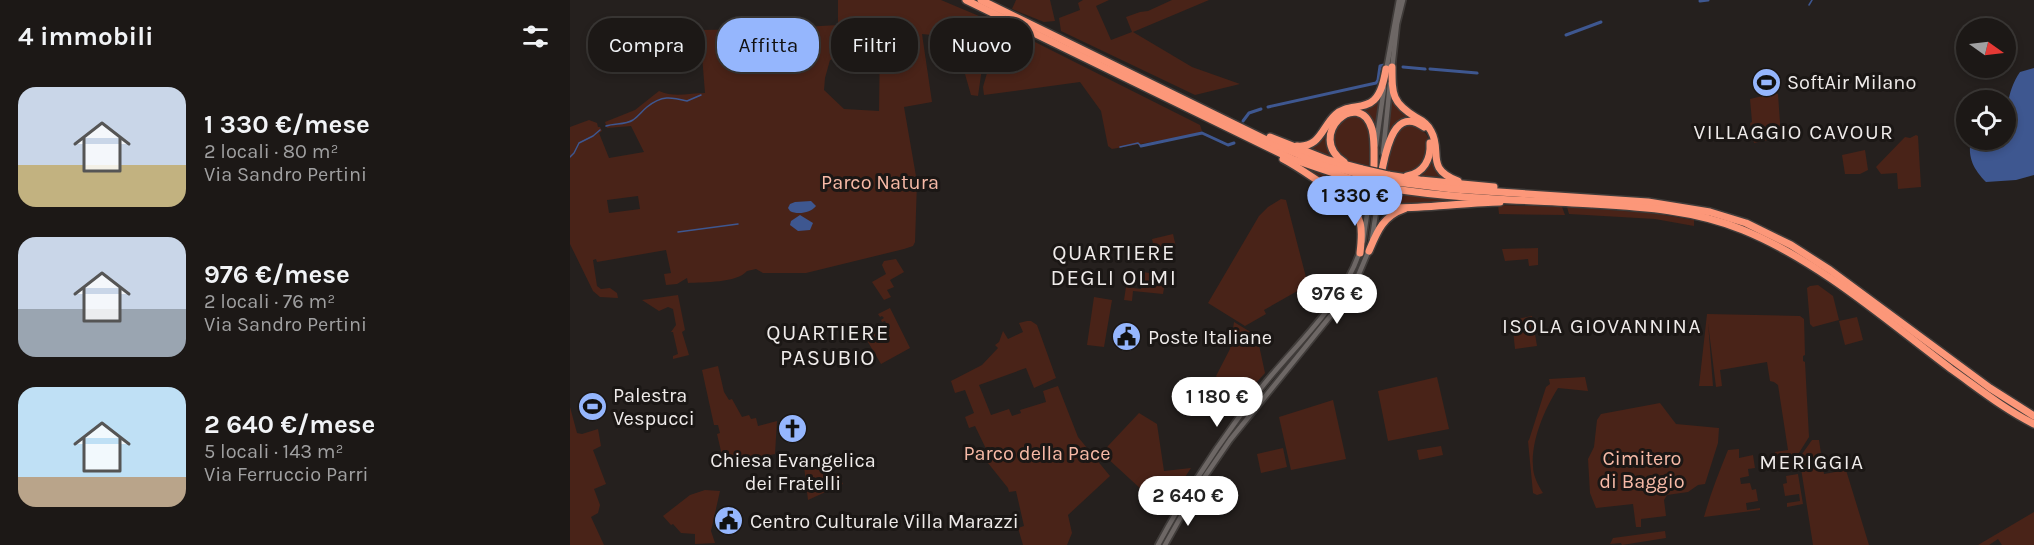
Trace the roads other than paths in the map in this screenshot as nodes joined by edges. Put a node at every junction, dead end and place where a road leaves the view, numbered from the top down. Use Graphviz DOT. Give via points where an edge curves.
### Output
graph roads {
  1 [pos="966,0"];
  2 [pos="981,0"];
  3 [pos="1401,0"];
  4 [pos="1389,68"];
  5 [pos="1228,121"];
  6 [pos="1295,154"];
  7 [pos="1311,164"];
  8 [pos="1348,165"];
  9 [pos="1374,166"];
  10 [pos="1382,170"];
  11 [pos="1361,175"];
  12 [pos="1398,177"];
  13 [pos="1388,181"];
  14 [pos="1466,184"];
  15 [pos="1335,191"];
  16 [pos="1493,194"];
  17 [pos="1540,197"];
  18 [pos="1373,205"];
  19 [pos="1414,207"];
  20 [pos="1710,215"];
  21 [pos="1369,251"];
  22 [pos="1360,253"];
  23 [pos="2034,416"];
  24 [pos="2034,424"];
  25 [pos="1197,488"];
  26 [pos="1192,497"];
  27 [pos="1158,545"];
  28 [pos="1165,545"];
  1 -- 6 [label="highway" via="1248,138"];
  2 -- 5 [label="highway"];
  3 -- 4 [label="main road"];
  4 -- 6 [label="highway" via="1375,99 1336,113 1315,142"];
  4 -- 9 [label="main road"];
  4 -- 10 [label="main road"];
  4 -- 14 [label="highway" via="1395,100 1430,128 1440,169"];
  5 -- 6 [label="highway"];
  5 -- 6 [label="highway" via="1288,144"];
  6 -- 7 [label="highway"];
  6 -- 7 [label="highway"];
  7 -- 8 [label="highway"];
  7 -- 11 [label="highway"];
  7 -- 15 [label="highway"];
  8 -- 9 [label="highway" via="1332,149 1331,134 1339,116 1352,112 1364,116 1370,125"];
  8 -- 11 [label="highway"];
  9 -- 18 [label="main road"];
  10 -- 12 [label="highway" via="1395,129 1403,123 1418,123 1430,138 1429,157 1419,172"];
  10 -- 18 [label="main road"];
  11 -- 13 [label="highway, bridge"];
  11 -- 13 [label="highway, bridge"];
  12 -- 13 [label="highway"];
  12 -- 14 [label="highway"];
  13 -- 16 [label="highway"];
  14 -- 16 [label="highway"];
  15 -- 18 [label="highway"];
  15 -- 22 [label="highway" via="1360,220"];
  16 -- 17 [label="highway"];
  16 -- 17 [label="highway"];
  16 -- 19 [label="highway"];
  17 -- 20 [label="highway" via="1648,202"];
  18 -- 19 [label="highway"];
  18 -- 21 [label="main road"];
  18 -- 22 [label="main road"];
  19 -- 21 [label="highway" via="1386,219"];
  20 -- 23 [label="highway" via="1746,223 1791,245"];
  20 -- 24 [label="highway" via="1788,251 1826,275 1993,399"];
  21 -- 25 [label="main road" via="1345,298 1234,433"];
  22 -- 27 [label="main road" via="1340,294 1239,416 1191,485"];
  26 -- 28 [label="main road"];
}
